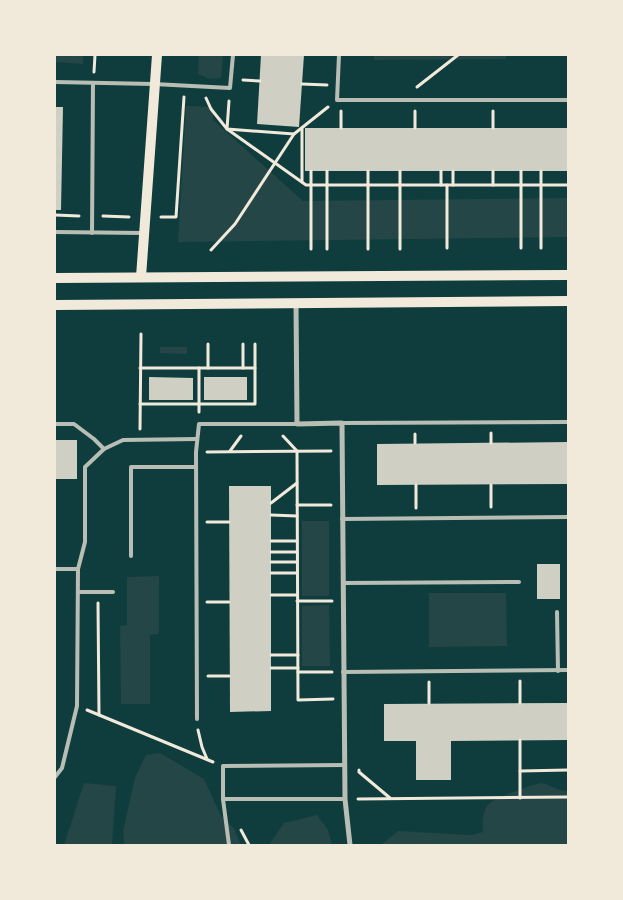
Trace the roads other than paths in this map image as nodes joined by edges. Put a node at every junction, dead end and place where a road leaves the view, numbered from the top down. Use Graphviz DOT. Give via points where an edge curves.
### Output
graph roads {
  1 [pos="157,55"];
  2 [pos="233,55"];
  3 [pos="339,55"];
  4 [pos="55,82"];
  5 [pos="93,83"];
  6 [pos="154,84"];
  7 [pos="568,100"];
  8 [pos="55,232"];
  9 [pos="92,232"];
  10 [pos="144,234"];
  11 [pos="568,275"];
  12 [pos="141,277"];
  13 [pos="55,278"];
  14 [pos="568,301"];
  15 [pos="296,303"];
  16 [pos="55,305"];
  17 [pos="568,422"];
  18 [pos="342,423"];
  19 [pos="55,424"];
  20 [pos="297,424"];
  21 [pos="197,439"];
  22 [pos="104,449"];
  23 [pos="196,467"];
  24 [pos="568,517"];
  25 [pos="342,519"];
  26 [pos="131,556"];
  27 [pos="55,569"];
  28 [pos="78,569"];
  29 [pos="518,582"];
  30 [pos="343,583"];
  31 [pos="78,592"];
  32 [pos="113,592"];
  33 [pos="557,612"];
  34 [pos="558,670"];
  35 [pos="568,670"];
  36 [pos="343,672"];
  37 [pos="198,719"];
  38 [pos="345,765"];
  39 [pos="55,777"];
  40 [pos="345,799"];
  41 [pos="223,800"];
  42 [pos="229,845"];
  43 [pos="350,845"];
  1 -- 6 [label="main road"];
  2 -- 6 [label="lane" via="230,88"];
  3 -- 7 [label="lane" via="337,100"];
  4 -- 5 [label="lane"];
  5 -- 6 [label="lane"];
  5 -- 9 [label="lane"];
  6 -- 10 [label="main road"];
  8 -- 9 [label="lane"];
  9 -- 10 [label="lane"];
  10 -- 12 [label="main road"];
  11 -- 12 [label="main road"];
  12 -- 13 [label="main road"];
  14 -- 15 [label="main road"];
  15 -- 16 [label="main road"];
  15 -- 20 [label="street"];
  17 -- 18 [label="lane"];
  18 -- 20 [label="street"];
  18 -- 25 [label="street"];
  19 -- 22 [label="lane" via="74,424"];
  20 -- 21 [label="lane" via="199,424"];
  21 -- 22 [label="lane" via="123,440"];
  21 -- 23 [label="lane"];
  22 -- 28 [label="lane" via="85,467 85,542"];
  23 -- 26 [label="lane" via="131,467"];
  23 -- 37 [label="lane"];
  24 -- 25 [label="lane"];
  25 -- 30 [label="street"];
  27 -- 28 [label="lane"];
  28 -- 31 [label="lane"];
  29 -- 30 [label="lane"];
  30 -- 36 [label="street"];
  31 -- 32 [label="lane"];
  31 -- 39 [label="lane" via="77,706 62,768"];
  33 -- 34 [label="lane"];
  34 -- 35 [label="lane"];
  34 -- 36 [label="lane"];
  36 -- 38 [label="street"];
  38 -- 40 [label="street"];
  38 -- 41 [label="lane" via="223,766"];
  40 -- 41 [label="lane"];
  40 -- 43 [label="street"];
  41 -- 42 [label="lane"];
}
